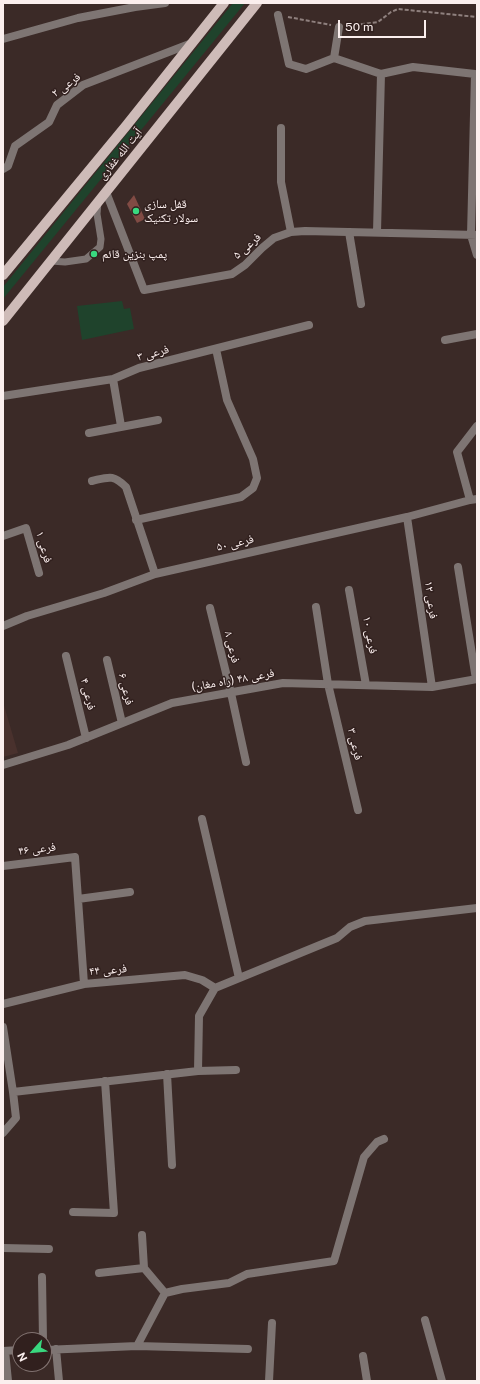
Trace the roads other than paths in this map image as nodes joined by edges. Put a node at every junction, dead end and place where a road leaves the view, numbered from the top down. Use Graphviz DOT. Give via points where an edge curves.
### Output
graph roads {
  1 [pos="165,3"];
  2 [pos="221,3"];
  3 [pos="257,3"];
  4 [pos="278,15"];
  5 [pos="339,27"];
  6 [pos="3,40"];
  7 [pos="193,42"];
  8 [pos="334,58"];
  9 [pos="381,74"];
  10 [pos="281,128"];
  11 [pos="475,130"];
  12 [pos="3,169"];
  13 [pos="106,192"];
  14 [pos="98,202"];
  15 [pos="291,232"];
  16 [pos="349,232"];
  17 [pos="377,232"];
  18 [pos="474,235"];
  19 [pos="477,255"];
  20 [pos="51,261"];
  21 [pos="3,275"];
  22 [pos="361,304"];
  23 [pos="3,321"];
  24 [pos="309,325"];
  25 [pos="477,334"];
  26 [pos="446,340"];
  27 [pos="216,349"];
  28 [pos="113,379"];
  29 [pos="3,396"];
  30 [pos="158,420"];
  31 [pos="121,426"];
  32 [pos="477,426"];
  33 [pos="89,433"];
  34 [pos="92,481"];
  35 [pos="474,500"];
  36 [pos="407,517"];
  37 [pos="136,520"];
  38 [pos="3,536"];
  39 [pos="458,567"];
  40 [pos="39,573"];
  41 [pos="155,574"];
  42 [pos="349,590"];
  43 [pos="316,607"];
  44 [pos="210,608"];
  45 [pos="3,626"];
  46 [pos="66,656"];
  47 [pos="107,660"];
  48 [pos="476,679"];
  49 [pos="328,684"];
  50 [pos="366,685"];
  51 [pos="432,687"];
  52 [pos="231,692"];
  53 [pos="122,723"];
  54 [pos="86,738"];
  55 [pos="246,762"];
  56 [pos="3,765"];
  57 [pos="358,810"];
  58 [pos="202,819"];
  59 [pos="3,866"];
  60 [pos="130,892"];
  61 [pos="78,899"];
  62 [pos="477,908"];
  63 [pos="239,978"];
  64 [pos="84,984"];
  65 [pos="214,988"];
  66 [pos="3,1004"];
  67 [pos="3,1027"];
  68 [pos="236,1070"];
  69 [pos="198,1071"];
  70 [pos="167,1074"];
  71 [pos="105,1081"];
  72 [pos="13,1092"];
  73 [pos="3,1132"];
  74 [pos="384,1139"];
  75 [pos="172,1165"];
  76 [pos="73,1212"];
  77 [pos="142,1235"];
  78 [pos="3,1248"];
  79 [pos="49,1249"];
  80 [pos="144,1268"];
  81 [pos="99,1273"];
  82 [pos="42,1277"];
  83 [pos="165,1293"];
  84 [pos="425,1320"];
  85 [pos="272,1323"];
  86 [pos="43,1332"];
  87 [pos="137,1346"];
  88 [pos="52,1349"];
  89 [pos="56,1349"];
  90 [pos="248,1349"];
  91 [pos="4,1351"];
  92 [pos="362,1356"];
  93 [pos="8,1381"];
  94 [pos="59,1381"];
  95 [pos="268,1381"];
  96 [pos="367,1381"];
  97 [pos="442,1381"];
  1 -- 6 [label="street" via="78,18"];
  2 -- 7 [label="main road, آیت الله غفاری"];
  3 -- 13 [label="main road, آیت الله غفاری"];
  4 -- 8 [label="street" via="289,64 306,69"];
  5 -- 8 [label="street"];
  7 -- 12 [label="street, فرعی ۲" via="83,85 57,105 50,122 15,146 8,166"];
  7 -- 21 [label="main road, آیت الله غفاری"];
  8 -- 9 [label="street"];
  9 -- 11 [label="street" via="413,67 475,74"];
  9 -- 17 [label="street"];
  10 -- 15 [label="street" via="281,182"];
  11 -- 18 [label="street"];
  13 -- 14 [label="main road, آیت الله غفاری"];
  13 -- 15 [label="street, فرعی ۵" via="144,290 232,274 246,266 274,238"];
  14 -- 20 [label="main road, آیت الله غفاری"];
  14 -- 20 [label="lane" via="100,247 86,259"];
  15 -- 16 [label="street, فرعی ۵"];
  16 -- 17 [label="street, فرعی ۵"];
  16 -- 22 [label="street"];
  17 -- 18 [label="street, فرعی ۵"];
  18 -- 19 [label="street"];
  20 -- 23 [label="main road, آیت الله غفاری"];
  24 -- 27 [label="street, فرعی ۳"];
  25 -- 26 [label="street"];
  27 -- 28 [label="street, فرعی ۳" via="139,368"];
  27 -- 37 [label="street" via="227,400 253,459 257,478 252,488 241,497"];
  28 -- 29 [label="street, فرعی ۳"];
  28 -- 31 [label="street"];
  30 -- 31 [label="street"];
  31 -- 33 [label="street"];
  32 -- 35 [label="street" via="457,452"];
  34 -- 37 [label="street" via="110,476 118,479 126,487"];
  35 -- 36 [label="street, فرعی ۵۰"];
  36 -- 41 [label="street, فرعی ۵۰"];
  36 -- 51 [label="street, فرعی ۱۲"];
  37 -- 41 [label="street"];
  38 -- 40 [label="street, فرعی ۱" via="26,528"];
  39 -- 48 [label="street"];
  41 -- 45 [label="street, فرعی ۵۰" via="104,594 27,616"];
  42 -- 50 [label="street, فرعی ۱۰"];
  43 -- 49 [label="street, فرعی ۳"];
  44 -- 52 [label="street, فرعی ۸"];
  46 -- 54 [label="street, فرعی ۴"];
  47 -- 53 [label="street, فرعی ۶"];
  48 -- 51 [label="street, فرعی ۴۸ (راه مغان)"];
  49 -- 50 [label="street, فرعی ۴۸ (راه مغان)"];
  49 -- 52 [label="street, فرعی ۴۸ (راه مغان)" via="283,684"];
  49 -- 57 [label="street, فرعی ۳"];
  50 -- 51 [label="street, فرعی ۴۸ (راه مغان)"];
  52 -- 53 [label="street, فرعی ۴۸ (راه مغان)" via="172,703"];
  52 -- 55 [label="street"];
  53 -- 54 [label="street, فرعی ۴۸ (راه مغان)"];
  54 -- 56 [label="street, فرعی ۴۸ (راه مغان)"];
  58 -- 63 [label="street"];
  59 -- 61 [label="street, فرعی ۴۶" via="75,857"];
  60 -- 61 [label="street"];
  61 -- 64 [label="street"];
  62 -- 63 [label="street" via="366,921 350,927 337,938"];
  63 -- 65 [label="street"];
  64 -- 65 [label="street, فرعی ۴۴" via="185,976 202,980"];
  64 -- 66 [label="street, فرعی ۴۴"];
  65 -- 69 [label="street" via="199,1016"];
  67 -- 72 [label="street"];
  68 -- 69 [label="street"];
  69 -- 70 [label="street"];
  70 -- 71 [label="street"];
  70 -- 75 [label="street"];
  71 -- 72 [label="street"];
  71 -- 76 [label="street" via="114,1213"];
  72 -- 73 [label="street" via="16,1118"];
  74 -- 83 [label="street" via="377,1142 364,1157 334,1261 247,1274 229,1283"];
  77 -- 80 [label="street"];
  78 -- 79 [label="street"];
  80 -- 81 [label="street"];
  80 -- 83 [label="street"];
  82 -- 86 [label="street"];
  83 -- 87 [label="street"];
  84 -- 97 [label="street"];
  85 -- 95 [label="street"];
  87 -- 89 [label="street"];
  87 -- 90 [label="street"];
  88 -- 89 [label="street"];
  89 -- 94 [label="street"];
  91 -- 93 [label="street"];
  92 -- 96 [label="street"];
}
